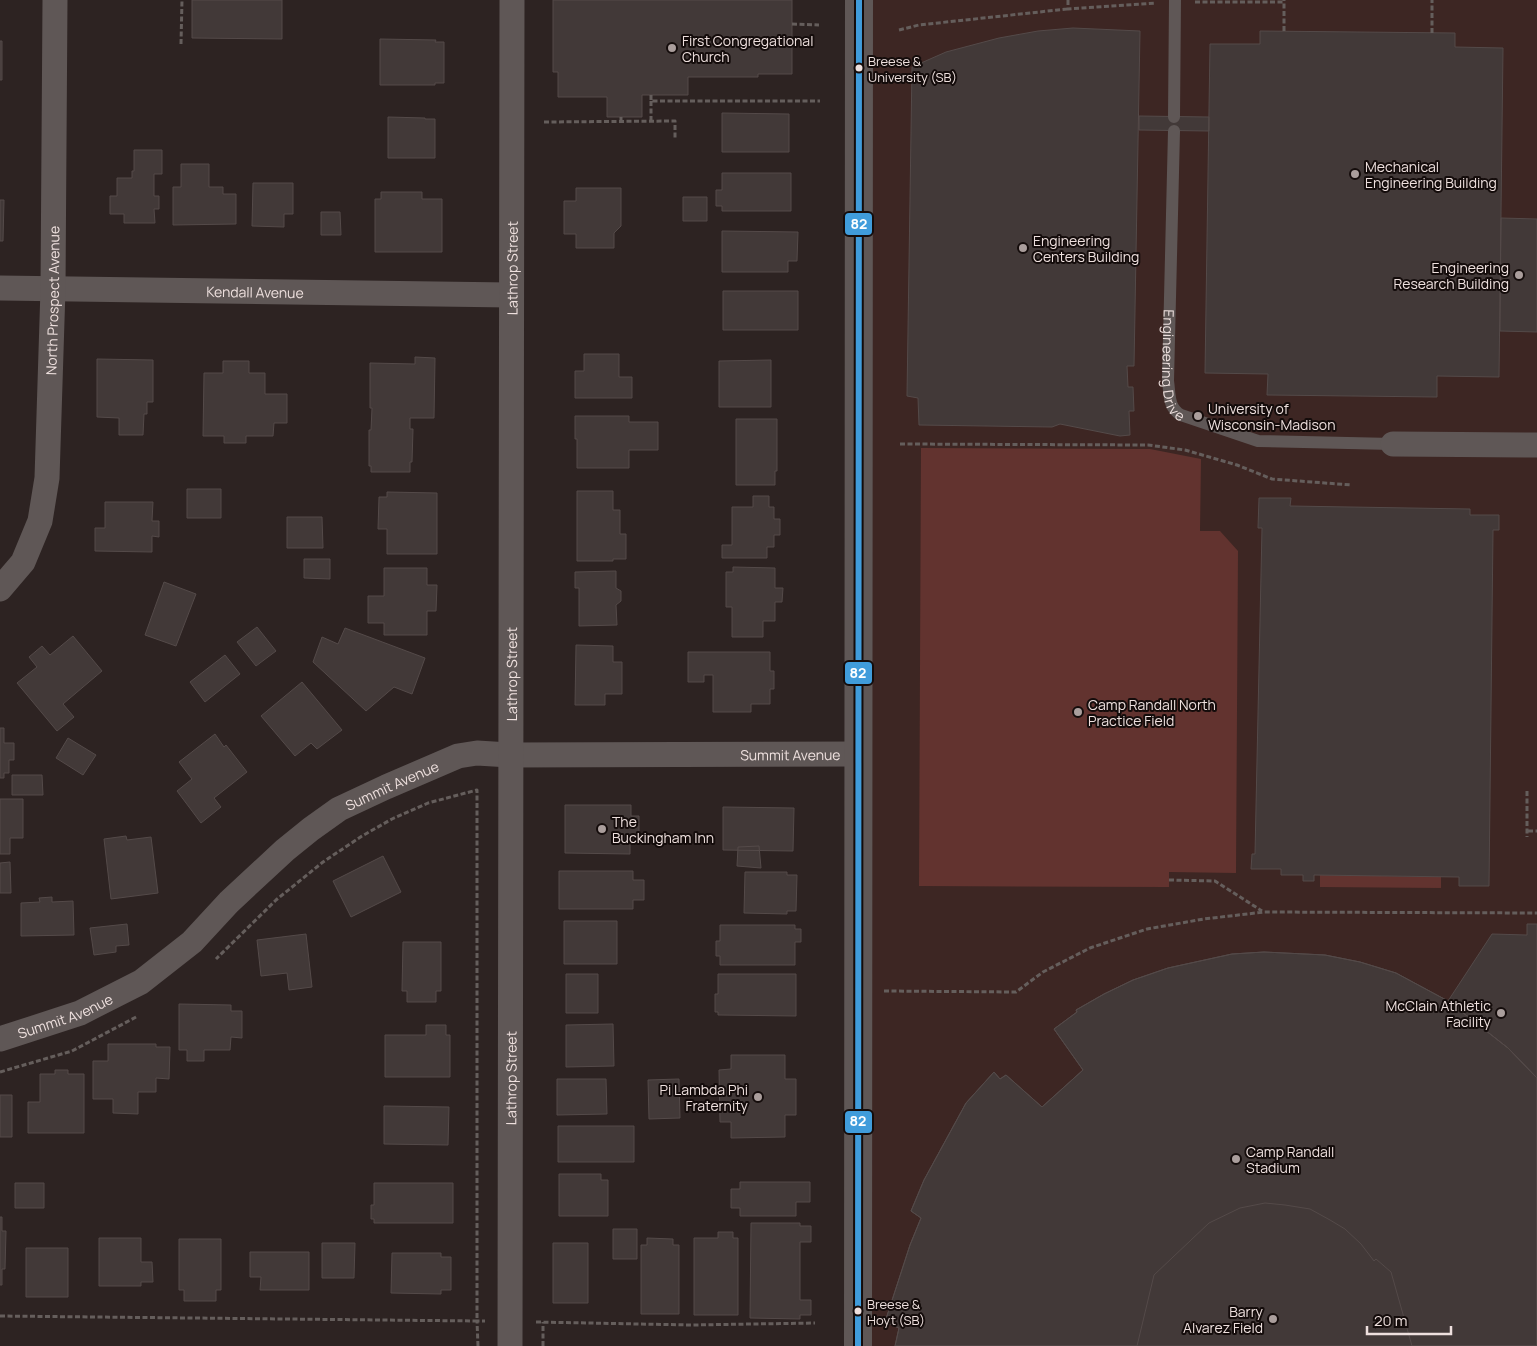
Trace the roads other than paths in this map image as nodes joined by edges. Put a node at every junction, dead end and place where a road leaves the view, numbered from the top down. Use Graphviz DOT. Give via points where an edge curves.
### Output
graph roads {
  1 [pos="55,0"];
  2 [pos="512,0"];
  3 [pos="859,0"];
  4 [pos="1175,0"];
  5 [pos="1174,117"];
  6 [pos="1174,131"];
  7 [pos="0,288"];
  8 [pos="53,289"];
  9 [pos="511,295"];
  10 [pos="1393,444"];
  11 [pos="1537,445"];
  12 [pos="0,589"];
  13 [pos="510,754"];
  14 [pos="859,754"];
  15 [pos="0,1039"];
  16 [pos="510,1346"];
  17 [pos="858,1346"];
  1 -- 8 [label="street, North Prospect Avenue"];
  2 -- 9 [label="street, Lathrop Street"];
  3 -- 14 [label="street"];
  4 -- 5 [label="lane"];
  6 -- 10 [label="lane, Engineering Drive" via="1168,381 1170,404 1175,412 1258,441"];
  7 -- 8 [label="street, Kendall Avenue"];
  8 -- 9 [label="street, Kendall Avenue"];
  8 -- 12 [label="street, North Prospect Avenue" via="47,478 40,521 23,562"];
  9 -- 13 [label="street, Lathrop Street"];
  10 -- 11 [label="street, Engineering Drive"];
  13 -- 14 [label="street, Summit Avenue"];
  13 -- 15 [label="street, Summit Avenue" via="458,756 339,809 285,850 192,942 141,982 80,1014"];
  13 -- 16 [label="street, Lathrop Street"];
  14 -- 17 [label="street"];
}
